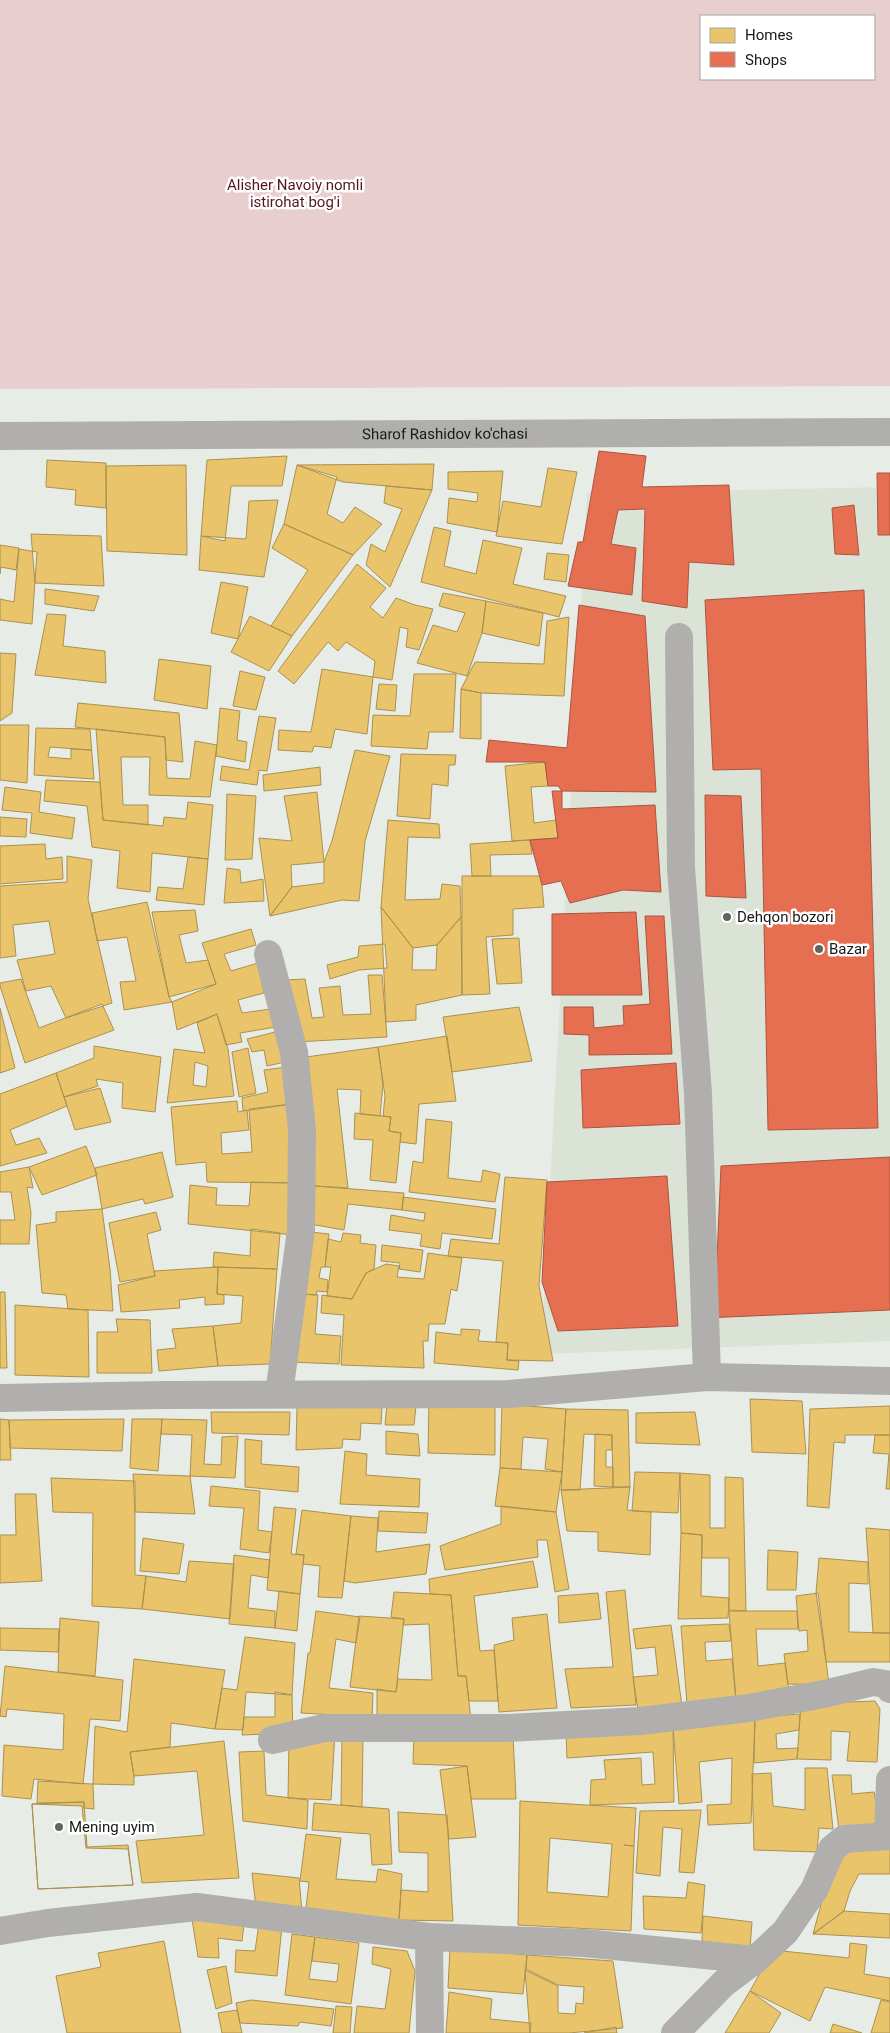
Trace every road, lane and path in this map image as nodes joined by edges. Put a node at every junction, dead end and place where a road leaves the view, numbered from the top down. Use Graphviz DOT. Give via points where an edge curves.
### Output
graph roads {
  1 [pos="890,432"];
  2 [pos="0,436"];
  3 [pos="680,637"];
  4 [pos="268,954"];
  5 [pos="707,1377"];
  6 [pos="890,1381"];
  7 [pos="279,1394"];
  8 [pos="0,1398"];
  9 [pos="890,1689"];
  10 [pos="272,1740"];
  11 [pos="890,1780"];
  12 [pos="889,1836"];
  13 [pos="0,1931"];
  14 [pos="429,1936"];
  15 [pos="754,1960"];
  16 [pos="430,2033"];
  17 [pos="675,2033"];
  1 -- 2 [label="street, Sharof Rashidov ko'chasi"];
  3 -- 5 [label="street" via="681,868 698,1093"];
  4 -- 7 [label="street" via="294,1052 302,1130 301,1230"];
  5 -- 6 [label="street"];
  5 -- 7 [label="street" via="509,1394"];
  7 -- 8 [label="street"];
  9 -- 10 [label="street" via="886,1684 873,1682 749,1708 640,1721 506,1728 324,1728"];
  11 -- 12 [label="street"];
  12 -- 15 [label="street" via="844,1839 832,1849 814,1890 785,1932"];
  13 -- 14 [label="street" via="196,1907"];
  14 -- 15 [label="street" via="584,1943"];
  14 -- 16 [label="street"];
  15 -- 17 [label="street" via="724,1983"];
}
